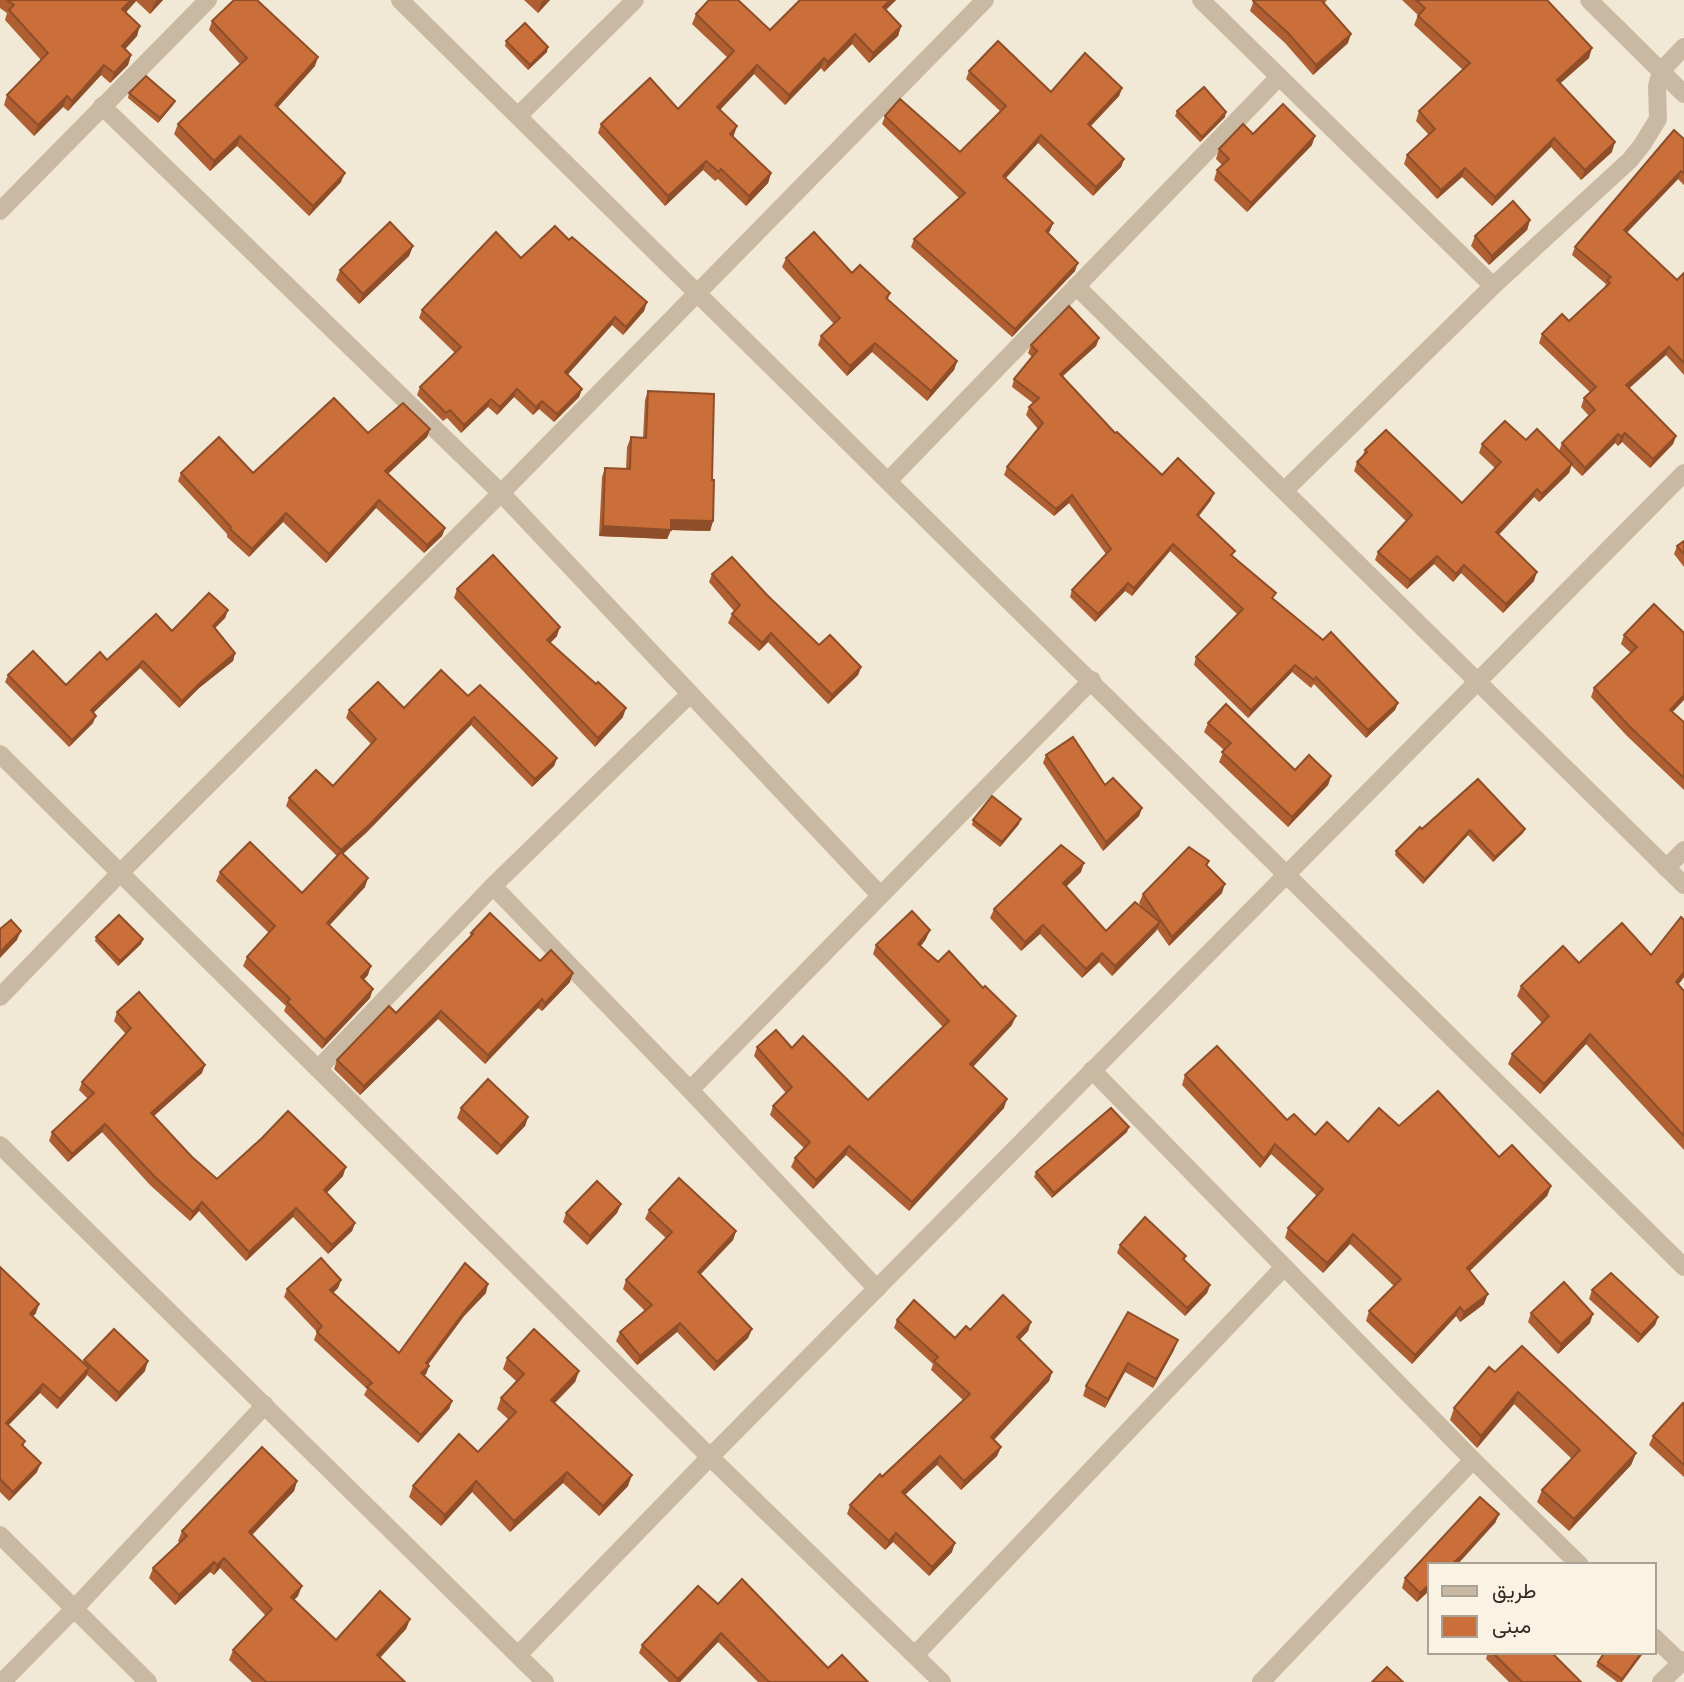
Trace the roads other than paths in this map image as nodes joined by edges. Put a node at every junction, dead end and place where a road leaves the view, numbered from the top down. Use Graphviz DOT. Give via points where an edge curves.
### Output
graph roads {
  1 [pos="208,0"];
  2 [pos="400,0"];
  3 [pos="635,0"];
  4 [pos="985,0"];
  5 [pos="1201,0"];
  6 [pos="1589,0"];
  7 [pos="1684,47"];
  8 [pos="1661,71"];
  9 [pos="1279,77"];
  10 [pos="1684,94"];
  11 [pos="102,106"];
  12 [pos="518,116"];
  13 [pos="0,211"];
  14 [pos="1076,286"];
  15 [pos="1493,286"];
  16 [pos="696,292"];
  17 [pos="1684,473"];
  18 [pos="888,481"];
  19 [pos="1284,490"];
  20 [pos="501,493"];
  21 [pos="1092,680"];
  22 [pos="1477,680"];
  23 [pos="690,694"];
  24 [pos="0,754"];
  25 [pos="1684,850"];
  26 [pos="1666,867"];
  27 [pos="120,873"];
  28 [pos="1287,874"];
  29 [pos="1684,885"];
  30 [pos="493,886"];
  31 [pos="880,895"];
  32 [pos="0,997"];
  33 [pos="318,1069"];
  34 [pos="1092,1070"];
  35 [pos="690,1090"];
  36 [pos="0,1145"];
  37 [pos="1284,1267"];
  38 [pos="1684,1267"];
  39 [pos="877,1289"];
  40 [pos="265,1405"];
  41 [pos="710,1457"];
  42 [pos="1472,1460"];
  43 [pos="0,1535"];
  44 [pos="1578,1563"];
  45 [pos="74,1609"];
  46 [pos="1656,1639"];
  47 [pos="518,1655"];
  48 [pos="915,1655"];
  49 [pos="1683,1661"];
  50 [pos="2,1682"];
  51 [pos="148,1682"];
  52 [pos="545,1682"];
  53 [pos="942,1682"];
  54 [pos="1261,1682"];
  55 [pos="1661,1682"];
  1 -- 11 [label="street"];
  2 -- 12 [label="street"];
  3 -- 12 [label="street"];
  4 -- 16 [label="street"];
  5 -- 9 [label="street"];
  6 -- 8 [label="street"];
  7 -- 8 [label="street"];
  8 -- 10 [label="street"];
  8 -- 15 [label="street" via="1658,119 1642,145"];
  9 -- 14 [label="street"];
  9 -- 15 [label="street"];
  11 -- 13 [label="street"];
  11 -- 20 [label="street"];
  12 -- 16 [label="street"];
  14 -- 18 [label="street"];
  14 -- 19 [label="street"];
  15 -- 19 [label="street"];
  16 -- 18 [label="street"];
  16 -- 20 [label="street"];
  17 -- 22 [label="street"];
  18 -- 21 [label="street"];
  19 -- 22 [label="street"];
  20 -- 23 [label="street"];
  20 -- 27 [label="street"];
  21 -- 28 [label="street"];
  21 -- 31 [label="street"];
  22 -- 26 [label="street"];
  22 -- 28 [label="street"];
  23 -- 30 [label="street"];
  23 -- 31 [label="street"];
  24 -- 27 [label="street"];
  25 -- 26 [label="street"];
  26 -- 29 [label="street"];
  27 -- 32 [label="street"];
  27 -- 33 [label="street"];
  28 -- 34 [label="street"];
  28 -- 38 [label="street"];
  30 -- 33 [label="street"];
  30 -- 35 [label="street"];
  31 -- 35 [label="street"];
  33 -- 41 [label="street"];
  34 -- 37 [label="street"];
  34 -- 39 [label="street"];
  35 -- 39 [label="street"];
  36 -- 40 [label="street"];
  37 -- 42 [label="street"];
  37 -- 48 [label="street"];
  39 -- 41 [label="street"];
  40 -- 45 [label="street"];
  40 -- 47 [label="street"];
  41 -- 47 [label="street"];
  41 -- 48 [label="street"];
  42 -- 44 [label="street"];
  42 -- 54 [label="street"];
  43 -- 45 [label="street"];
  45 -- 50 [label="street"];
  45 -- 51 [label="street"];
  46 -- 49 [label="street"];
  47 -- 52 [label="street"];
  48 -- 53 [label="street"];
  49 -- 55 [label="street"];
}
